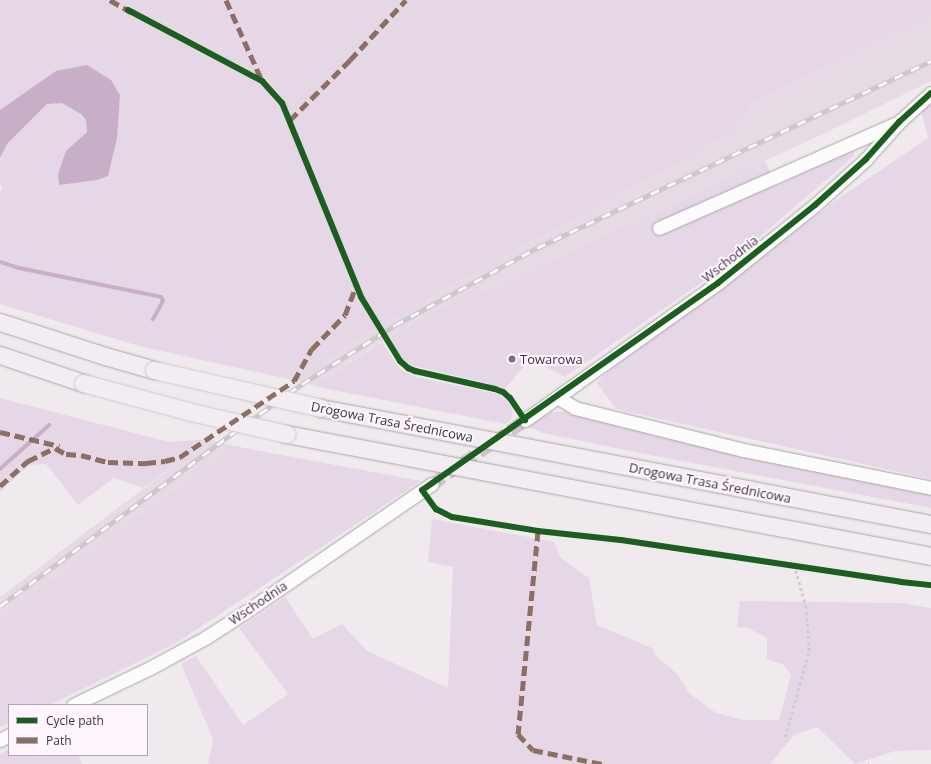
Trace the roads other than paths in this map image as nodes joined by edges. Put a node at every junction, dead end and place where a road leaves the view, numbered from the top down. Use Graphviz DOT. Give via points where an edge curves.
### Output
graph roads {
  1 [pos="931,93"];
  2 [pos="899,122"];
  3 [pos="659,228"];
  4 [pos="0,322"];
  5 [pos="0,355"];
  6 [pos="557,397"];
  7 [pos="525,420"];
  8 [pos="432,484"];
  9 [pos="931,488"];
  10 [pos="931,524"];
  11 [pos="931,556"];
  12 [pos="75,704"];
  1 -- 2 [label="street, Wschodnia"];
  2 -- 3 [label="street"];
  2 -- 6 [label="street, Wschodnia" via="866,159 815,205 718,283"];
  4 -- 10 [label="main road, Drogowa Trasa Średnicowa, bridge" via="154,370 321,408"];
  5 -- 11 [label="main road, bridge" via="83,383 286,434"];
  6 -- 7 [label="street, Wschodnia"];
  6 -- 9 [label="street" via="575,408 743,450"];
  8 -- 12 [label="street, Wschodnia" via="200,641"];
}
